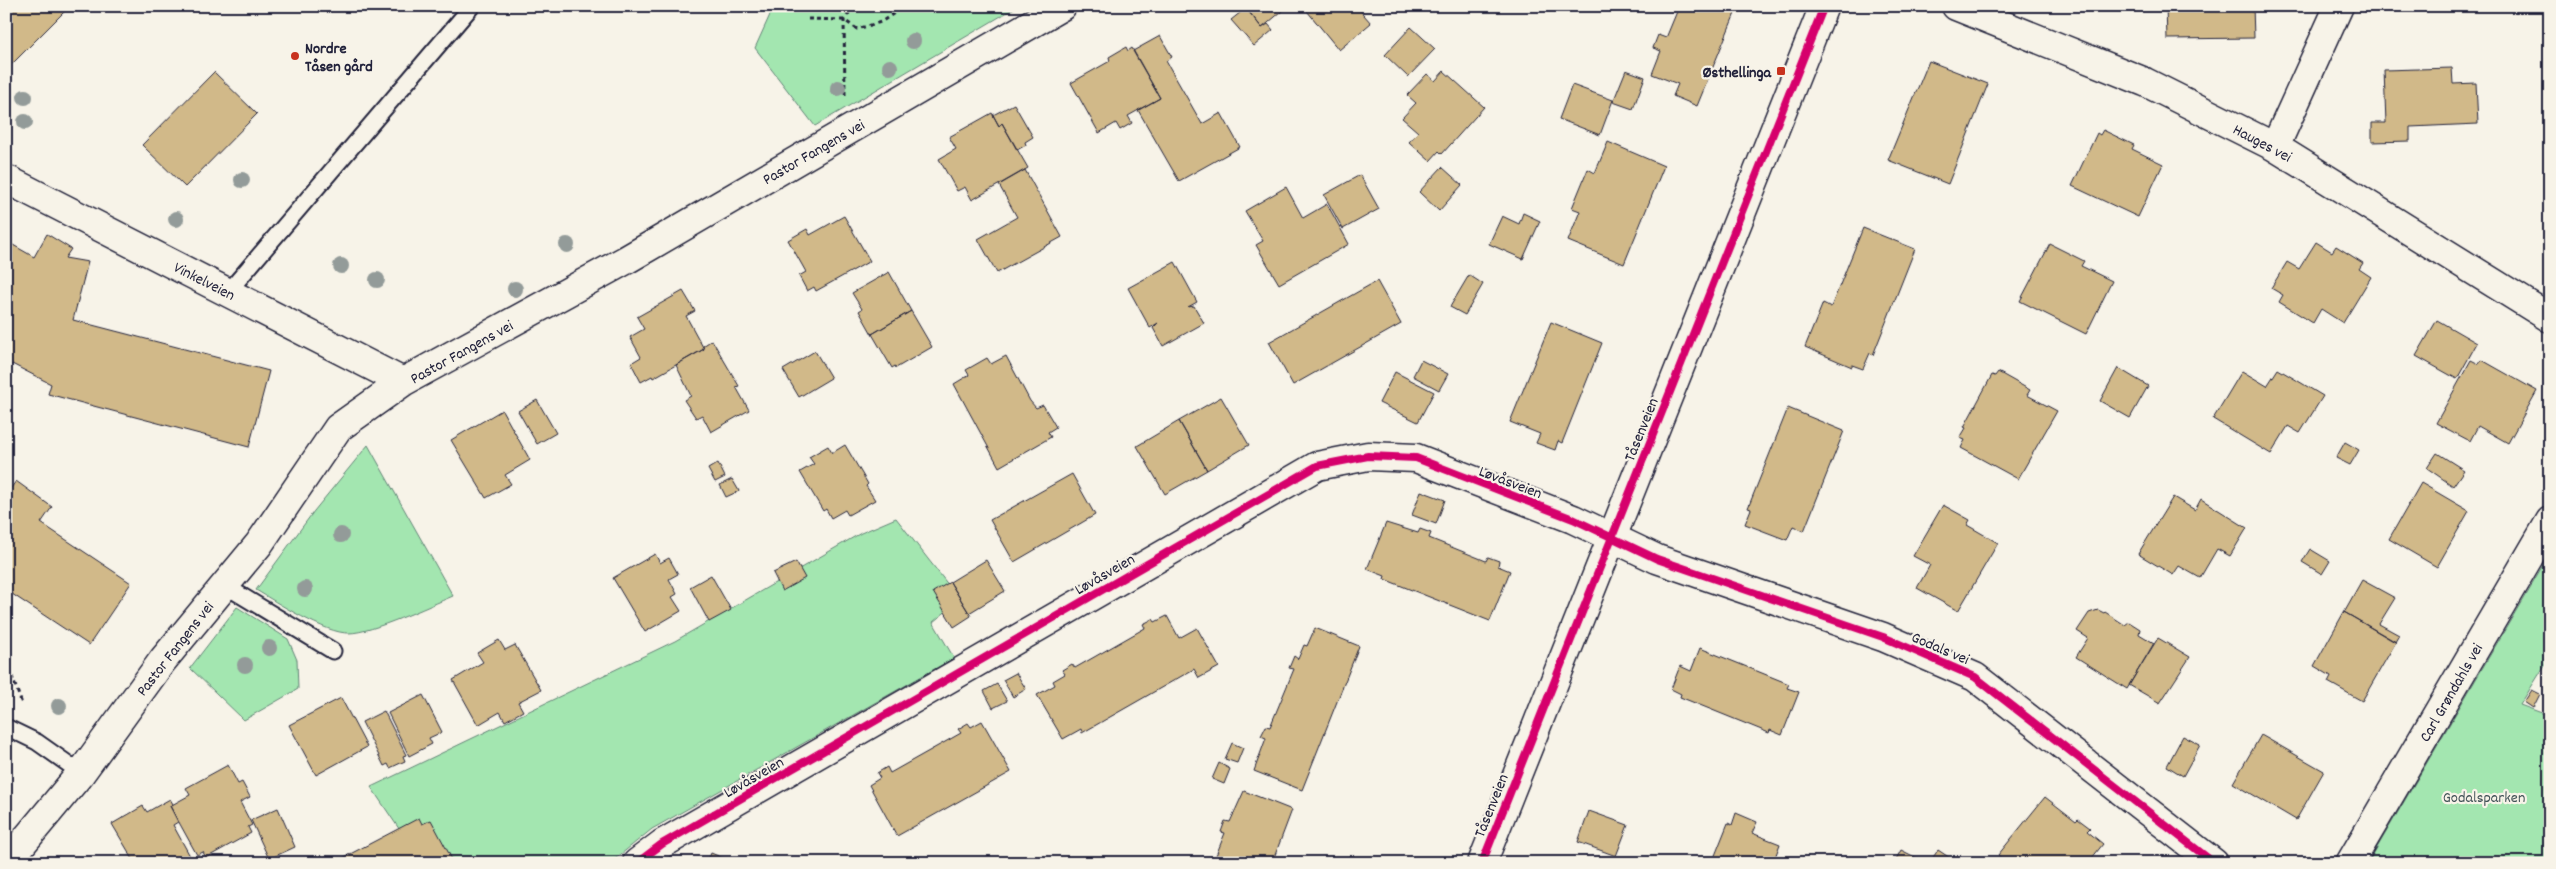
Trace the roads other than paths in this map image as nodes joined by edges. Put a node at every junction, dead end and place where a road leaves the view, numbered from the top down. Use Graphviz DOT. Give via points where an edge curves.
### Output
graph roads {
  1 [pos="472,6"];
  2 [pos="1062,6"];
  3 [pos="1824,6"];
  4 [pos="1956,6"];
  5 [pos="2339,6"];
  6 [pos="2275,147"];
  7 [pos="6,179"];
  8 [pos="228,292"];
  9 [pos="2550,318"];
  10 [pos="404,382"];
  11 [pos="2550,522"];
  12 [pos="1611,537"];
  13 [pos="224,585"];
  14 [pos="333,651"];
  15 [pos="6,727"];
  16 [pos="81,773"];
  17 [pos="6,863"];
  18 [pos="638,863"];
  19 [pos="1482,863"];
  20 [pos="2214,863"];
  21 [pos="2350,863"];
  1 -- 8 [label="lane"];
  2 -- 10 [label="street, Pastor Fangens vei" via="626,260"];
  3 -- 12 [label="street, Tåsenveien"];
  4 -- 6 [label="street, Hauges vei" via="2145,82"];
  5 -- 6 [label="street"];
  6 -- 9 [label="street, Hauges vei"];
  7 -- 8 [label="street, Vinkelveien"];
  8 -- 10 [label="street, Vinkelveien"];
  10 -- 13 [label="street, Pastor Fangens vei" via="338,428 259,544"];
  11 -- 21 [label="street, Carl Grøndahls vei"];
  12 -- 18 [label="street, Løvåsveien" via="1416,458 1368,456 1317,466 662,844"];
  12 -- 19 [label="street, Tåsenveien"];
  12 -- 20 [label="street, Godals vei" via="1657,559 1884,638 1975,677"];
  13 -- 14 [label="lane"];
  13 -- 16 [label="street, Pastor Fangens vei" via="163,660"];
  15 -- 16 [label="lane" via="36,742"];
  16 -- 17 [label="street, Pastor Fangens vei"];
}
